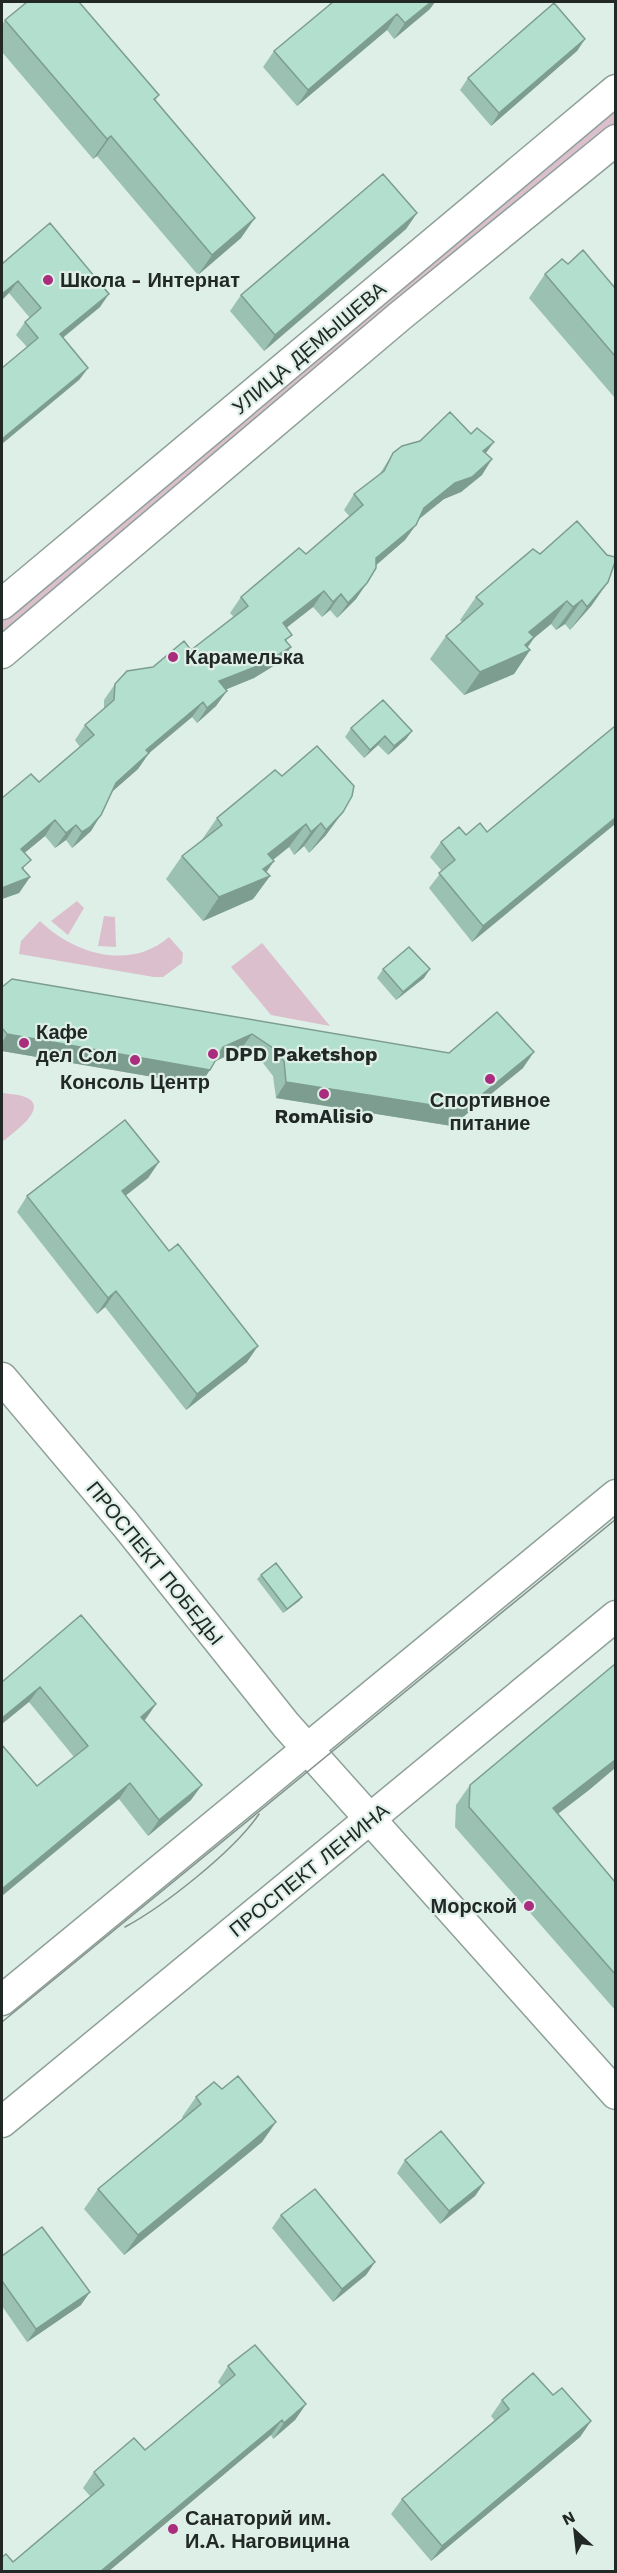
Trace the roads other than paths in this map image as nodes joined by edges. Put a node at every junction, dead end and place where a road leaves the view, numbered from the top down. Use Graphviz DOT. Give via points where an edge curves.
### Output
graph roads {
  1 [pos="615,90"];
  2 [pos="615,140"];
  3 [pos="2,604"];
  4 [pos="2,653"];
  5 [pos="2,1378"];
  6 [pos="615,1495"];
  7 [pos="615,1616"];
  8 [pos="307,1749"];
  9 [pos="369,1821"];
  10 [pos="2,2001"];
  11 [pos="615,2094"];
  12 [pos="2,2122"];
  1 -- 3 [label="street, УЛИЦА ДЕМЫШЕВА"];
  2 -- 4 [label="street, УЛИЦА ДЕМЫШЕВА" via="400,316"];
  5 -- 8 [label="street, ПРОСПЕКТ ПОБЕДЫ"];
  6 -- 8 [label="street"];
  7 -- 9 [label="street, ПРОСПЕКТ ЛЕНИНА"];
  8 -- 9 [label="street, ПРОСПЕКТ ПОБЕДЫ"];
  8 -- 10 [label="street"];
  9 -- 11 [label="street, ПРОСПЕКТ ПОБЕДЫ"];
  9 -- 12 [label="street, ПРОСПЕКТ ЛЕНИНА"];
}
